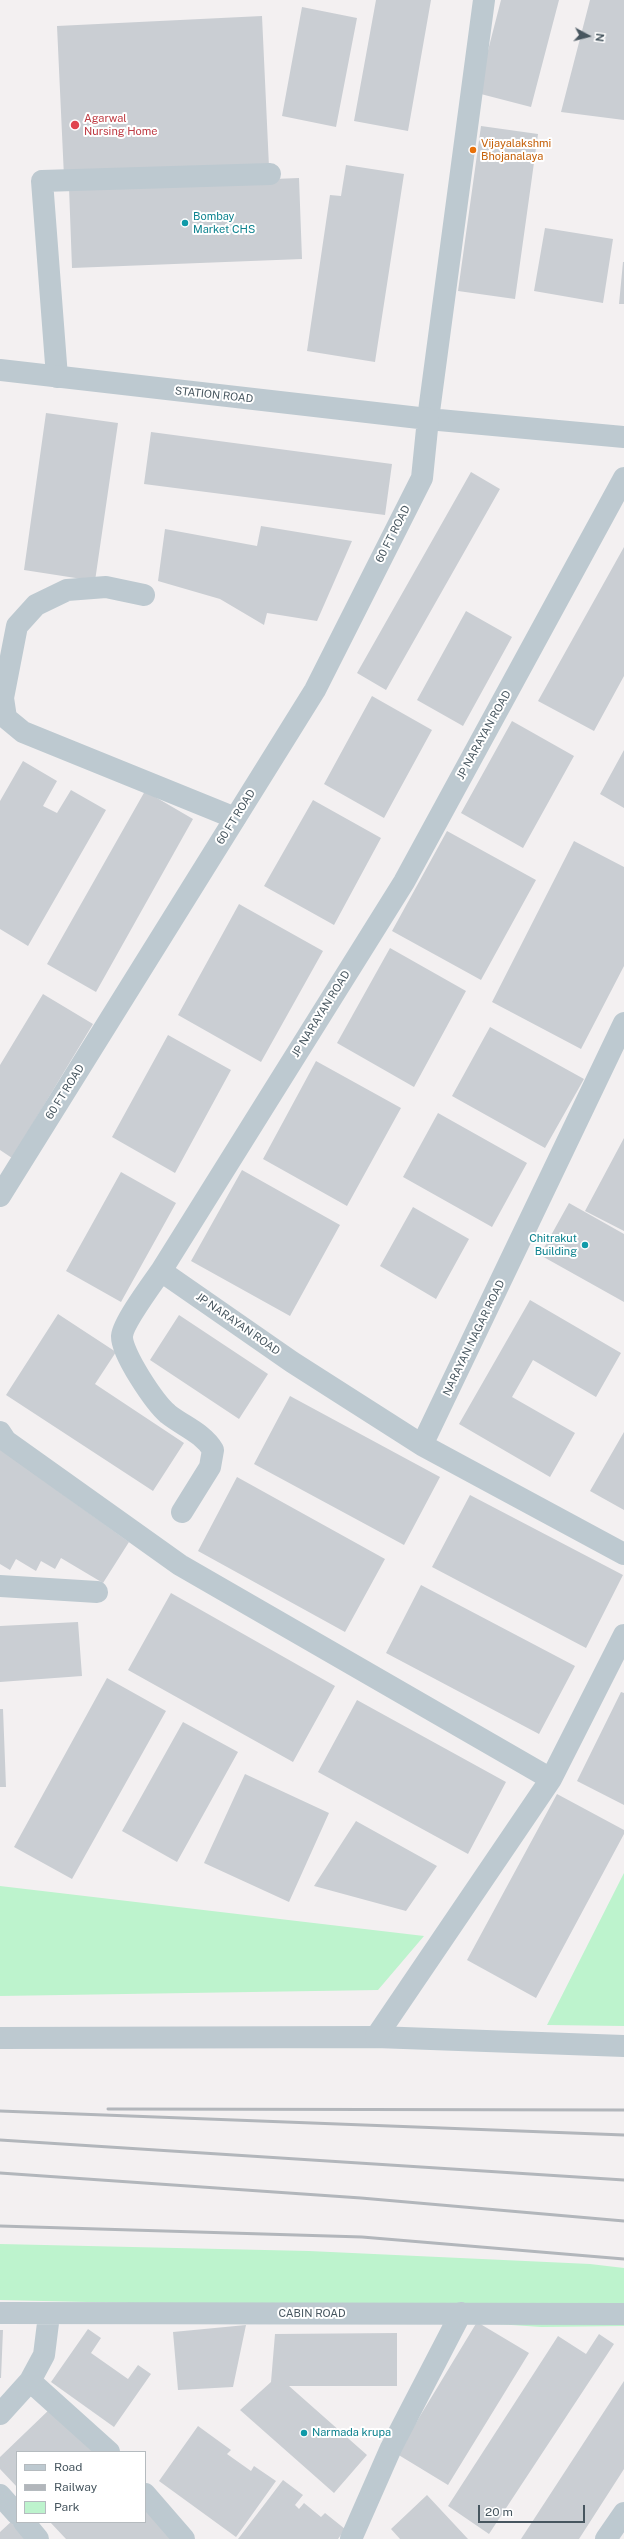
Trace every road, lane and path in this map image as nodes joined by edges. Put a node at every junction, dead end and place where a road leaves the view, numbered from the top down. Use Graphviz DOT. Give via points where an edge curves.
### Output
graph roads {
  1 [pos="484,0"];
  2 [pos="270,174"];
  3 [pos="0,370"];
  4 [pos="58,377"];
  5 [pos="428,419"];
  6 [pos="624,437"];
  7 [pos="624,478"];
  8 [pos="144,595"];
  9 [pos="235,818"];
  10 [pos="624,1023"];
  11 [pos="0,1196"];
  12 [pos="161,1271"];
  13 [pos="0,1432"];
  14 [pos="422,1445"];
  15 [pos="182,1512"];
  16 [pos="624,1554"];
  17 [pos="0,1586"];
  18 [pos="98,1592"];
  19 [pos="624,1635"];
  20 [pos="551,1779"];
  21 [pos="376,2037"];
  22 [pos="0,2038"];
  23 [pos="624,2046"];
  24 [pos="0,2313"];
  25 [pos="461,2313"];
  26 [pos="624,2314"];
  27 [pos="49,2315"];
  28 [pos="30,2381"];
  29 [pos="0,2414"];
  30 [pos="108,2451"];
  31 [pos="0,2495"];
  32 [pos="146,2495"];
  33 [pos="16,2513"];
  34 [pos="624,2514"];
  35 [pos="25,2523"];
  36 [pos="38,2539"];
  37 [pos="184,2539"];
  38 [pos="351,2539"];
  39 [pos="606,2539"];
  1 -- 5 [label="street, 60 FT ROAD"];
  2 -- 4 [label="street" via="42,180"];
  3 -- 4 [label="street, STATION ROAD"];
  4 -- 5 [label="street, STATION ROAD"];
  5 -- 6 [label="street, STATION ROAD"];
  5 -- 9 [label="street, 60 FT ROAD" via="422,478 315,690"];
  7 -- 12 [label="street, JP NARAYAN ROAD" via="404,882"];
  8 -- 9 [label="street" via="106,587 67,590 36,605 17,626 3,698 6,718 23,732"];
  9 -- 11 [label="street, 60 FT ROAD"];
  10 -- 14 [label="street, NARAYAN NAGAR ROAD"];
  12 -- 14 [label="street, JP NARAYAN ROAD" via="292,1362"];
  12 -- 15 [label="street" via="122,1336 140,1378 162,1407 208,1442 213,1450 210,1467"];
  13 -- 20 [label="street" via="6,1441 180,1565"];
  14 -- 16 [label="street"];
  17 -- 18 [label="street"];
  19 -- 20 [label="street"];
  20 -- 21 [label="street"];
  21 -- 22 [label="street"];
  21 -- 23 [label="street"];
  24 -- 27 [label="street, CABIN ROAD"];
  25 -- 26 [label="street, CABIN ROAD"];
  25 -- 27 [label="street, CABIN ROAD"];
  25 -- 38 [label="street" via="391,2448"];
  27 -- 28 [label="street" via="44,2355"];
  28 -- 29 [label="street"];
  28 -- 30 [label="street"];
  31 -- 33 [label="street"];
  32 -- 37 [label="street"];
  34 -- 39 [label="street"];
  35 -- 36 [label="street"];
}
